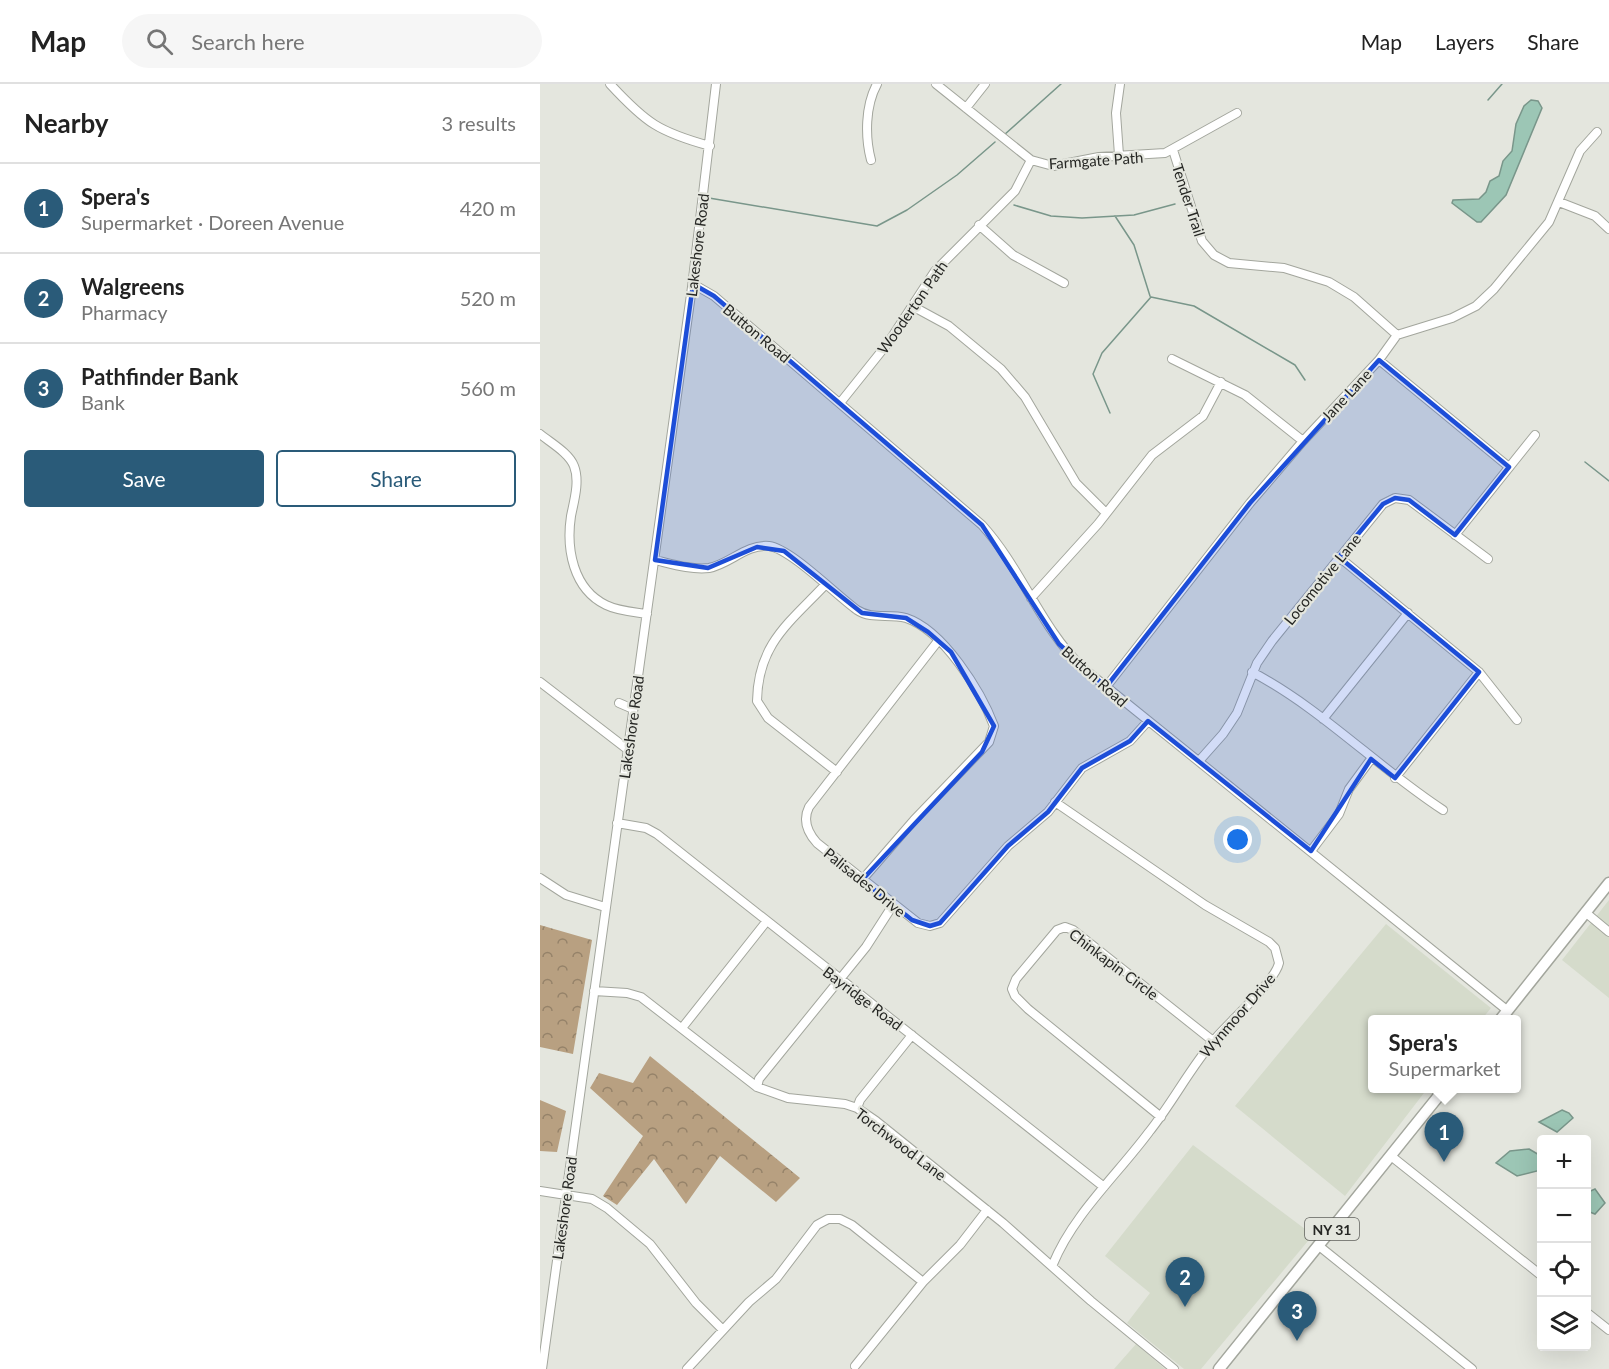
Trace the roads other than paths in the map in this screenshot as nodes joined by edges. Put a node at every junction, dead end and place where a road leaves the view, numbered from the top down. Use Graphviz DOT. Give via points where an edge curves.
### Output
graph roads {
  1 [pos="610,84"];
  2 [pos="716,84"];
  3 [pos="877,84"];
  4 [pos="936,84"];
  5 [pos="985,84"];
  6 [pos="1120,84"];
  7 [pos="966,108"];
  8 [pos="1237,113"];
  9 [pos="1597,132"];
  10 [pos="710,146"];
  11 [pos="1173,150"];
  12 [pos="1119,155"];
  13 [pos="871,160"];
  14 [pos="1031,160"];
  15 [pos="1559,202"];
  16 [pos="979,225"];
  17 [pos="1609,229"];
  18 [pos="1064,283"];
  19 [pos="693,284"];
  20 [pos="914,306"];
  21 [pos="1397,335"];
  22 [pos="1172,359"];
  23 [pos="1379,360"];
  24 [pos="1221,382"];
  25 [pos="840,403"];
  26 [pos="540,435"];
  27 [pos="1535,435"];
  28 [pos="1303,441"];
  29 [pos="1509,467"];
  30 [pos="1106,513"];
  31 [pos="1455,535"];
  32 [pos="1339,557"];
  33 [pos="1488,559"];
  34 [pos="655,561"];
  35 [pos="825,585"];
  36 [pos="1031,598"];
  37 [pos="1408,613"];
  38 [pos="647,614"];
  39 [pos="938,641"];
  40 [pos="1252,672"];
  41 [pos="1479,672"];
  42 [pos="540,682"];
  43 [pos="1106,687"];
  44 [pos="619,703"];
  45 [pos="633,709"];
  46 [pos="1323,719"];
  47 [pos="1517,720"];
  48 [pos="1148,721"];
  49 [pos="627,749"];
  50 [pos="1371,759"];
  51 [pos="1198,761"];
  52 [pos="837,772"];
  53 [pos="1395,778"];
  54 [pos="1055,802"];
  55 [pos="1443,810"];
  56 [pos="617,823"];
  57 [pos="1311,851"];
  58 [pos="540,878"];
  59 [pos="862,880"];
  60 [pos="1609,883"];
  61 [pos="893,905"];
  62 [pos="605,906"];
  63 [pos="1585,912"];
  64 [pos="766,922"];
  65 [pos="1609,932"];
  66 [pos="838,980"];
  67 [pos="594,991"];
  68 [pos="1504,1015"];
  69 [pos="682,1028"];
  70 [pos="912,1035"];
  71 [pos="1213,1041"];
  72 [pos="758,1087"];
  73 [pos="1442,1093"];
  74 [pos="857,1108"];
  75 [pos="1161,1117"];
  76 [pos="1391,1156"];
  77 [pos="1104,1187"];
  78 [pos="540,1191"];
  79 [pos="566,1195"];
  80 [pos="987,1210"];
  81 [pos="1319,1246"];
  82 [pos="1053,1264"];
  83 [pos="1537,1272"];
  84 [pos="923,1282"];
  85 [pos="1591,1315"];
  86 [pos="723,1330"];
  87 [pos="1609,1330"];
  88 [pos="855,1366"];
  89 [pos="542,1369"];
  90 [pos="687,1369"];
  91 [pos="1174,1369"];
  92 [pos="1219,1369"];
  93 [pos="1472,1369"];
  1 -- 10 [label="street" via="653,125"];
  2 -- 10 [label="street, Lakeshore Road"];
  3 -- 13 [label="street" via="868,123"];
  4 -- 7 [label="street, Farmgate Path"];
  5 -- 7 [label="street"];
  6 -- 12 [label="street" via="1116,113"];
  7 -- 14 [label="street, Farmgate Path"];
  8 -- 11 [label="street, Farmgate Path"];
  9 -- 15 [label="street" via="1580,151"];
  10 -- 19 [label="street, Lakeshore Road"];
  11 -- 12 [label="street, Farmgate Path" via="1148,156"];
  11 -- 21 [label="street, Tender Trail" via="1202,241 1214,255 1229,263 1284,268 1329,282 1354,297"];
  12 -- 14 [label="street, Farmgate Path" via="1053,166"];
  14 -- 16 [label="street, Wooderton Path" via="1015,191"];
  15 -- 17 [label="street" via="1595,216"];
  15 -- 21 [label="street" via="1549,222 1518,261 1476,306"];
  16 -- 18 [label="street" via="1013,255"];
  16 -- 20 [label="street, Wooderton Path" via="935,271"];
  19 -- 25 [label="street, Button Road" via="714,296"];
  19 -- 34 [label="street, Lakeshore Road"];
  20 -- 25 [label="street, Wooderton Path"];
  20 -- 30 [label="street" via="949,326 1000,369 1025,397 1076,483"];
  21 -- 23 [label="street, Jane Lane"];
  22 -- 24 [label="street"];
  23 -- 28 [label="street, Jane Lane"];
  23 -- 29 [label="street"];
  24 -- 28 [label="street" via="1258,404"];
  24 -- 30 [label="street" via="1203,416 1152,455"];
  25 -- 36 [label="street, Button Road" via="982,525"];
  26 -- 38 [label="street" via="568,457 576,473 570,549 580,581 595,599 606,605"];
  27 -- 29 [label="street"];
  28 -- 43 [label="street, Jane Lane"];
  29 -- 31 [label="street"];
  30 -- 36 [label="street"];
  31 -- 32 [label="street, Locomotive Lane" via="1409,500 1395,498 1383,504"];
  31 -- 33 [label="street, Locomotive Lane"];
  32 -- 37 [label="street"];
  32 -- 40 [label="street, Locomotive Lane"];
  34 -- 35 [label="street" via="708,568 766,546 784,551"];
  34 -- 38 [label="street, Lakeshore Road"];
  35 -- 39 [label="street" via="862,613 906,618"];
  35 -- 52 [label="street" via="767,649 758,701 768,718"];
  36 -- 43 [label="street, Button Road" via="1059,644"];
  37 -- 41 [label="street"];
  37 -- 46 [label="street"];
  38 -- 45 [label="street, Lakeshore Road"];
  39 -- 52 [label="street, Palisades Drive"];
  39 -- 59 [label="street" via="961,667 994,730 982,752 914,820"];
  40 -- 46 [label="street" via="1288,692"];
  40 -- 51 [label="street, Locomotive Lane" via="1237,713"];
  41 -- 47 [label="street"];
  41 -- 53 [label="street"];
  42 -- 49 [label="street"];
  43 -- 48 [label="street, Button Road"];
  44 -- 45 [label="street"];
  45 -- 49 [label="street, Lakeshore Road"];
  46 -- 50 [label="street"];
  48 -- 51 [label="street, Button Road"];
  48 -- 54 [label="street, Palisades Drive" via="1130,741 1082,768"];
  49 -- 56 [label="street, Lakeshore Road"];
  50 -- 53 [label="street"];
  50 -- 57 [label="street" via="1349,789 1339,814"];
  51 -- 57 [label="street, Button Road"];
  52 -- 59 [label="street, Palisades Drive" via="809,807 807,829 817,843"];
  53 -- 55 [label="street"];
  54 -- 61 [label="street, Palisades Drive" via="1032,828 1000,854 940,923 918,923"];
  54 -- 71 [label="street, Wynmoor Drive" via="1275,948 1279,963 1271,980"];
  56 -- 62 [label="street, Lakeshore Road"];
  56 -- 64 [label="street, Bayridge Road" via="657,834"];
  57 -- 68 [label="street, Button Road"];
  58 -- 62 [label="street" via="566,895"];
  59 -- 61 [label="street, Palisades Drive"];
  60 -- 63 [label="main road"];
  61 -- 66 [label="street" via="866,947"];
  62 -- 67 [label="street, Lakeshore Road"];
  63 -- 65 [label="street"];
  63 -- 68 [label="main road"];
  64 -- 66 [label="street, Bayridge Road"];
  64 -- 69 [label="street"];
  66 -- 70 [label="street, Bayridge Road"];
  66 -- 72 [label="street" via="759,1079"];
  67 -- 69 [label="street, Torchwood Lane" via="641,997"];
  67 -- 79 [label="street, Lakeshore Road"];
  69 -- 72 [label="street, Torchwood Lane"];
  70 -- 74 [label="street"];
  70 -- 77 [label="street, Bayridge Road"];
  71 -- 75 [label="street, Wynmoor Drive"];
  71 -- 75 [label="street, Chinkapin Circle" via="1065,927 1057,930 1016,979 1012,989 1028,1009"];
  72 -- 74 [label="street, Torchwood Lane" via="788,1098"];
  73 -- 76 [label="main road, NY 31"];
  74 -- 80 [label="street, Torchwood Lane"];
  75 -- 77 [label="street, Wynmoor Drive"];
  76 -- 81 [label="main road, NY 31"];
  76 -- 83 [label="street"];
  77 -- 82 [label="street, Wynmoor Drive"];
  78 -- 79 [label="street"];
  79 -- 86 [label="street" via="599,1203 643,1237"];
  79 -- 89 [label="street, Lakeshore Road"];
  80 -- 82 [label="street, Torchwood Lane"];
  80 -- 84 [label="street" via="960,1245"];
  81 -- 92 [label="main road, NY 31"];
  81 -- 93 [label="street"];
  82 -- 91 [label="street, Torchwood Lane" via="1091,1301"];
  84 -- 86 [label="street" via="852,1225 828,1219 808,1236 777,1279"];
  84 -- 88 [label="street"];
  85 -- 87 [label="street"];
  86 -- 90 [label="street"];
}
